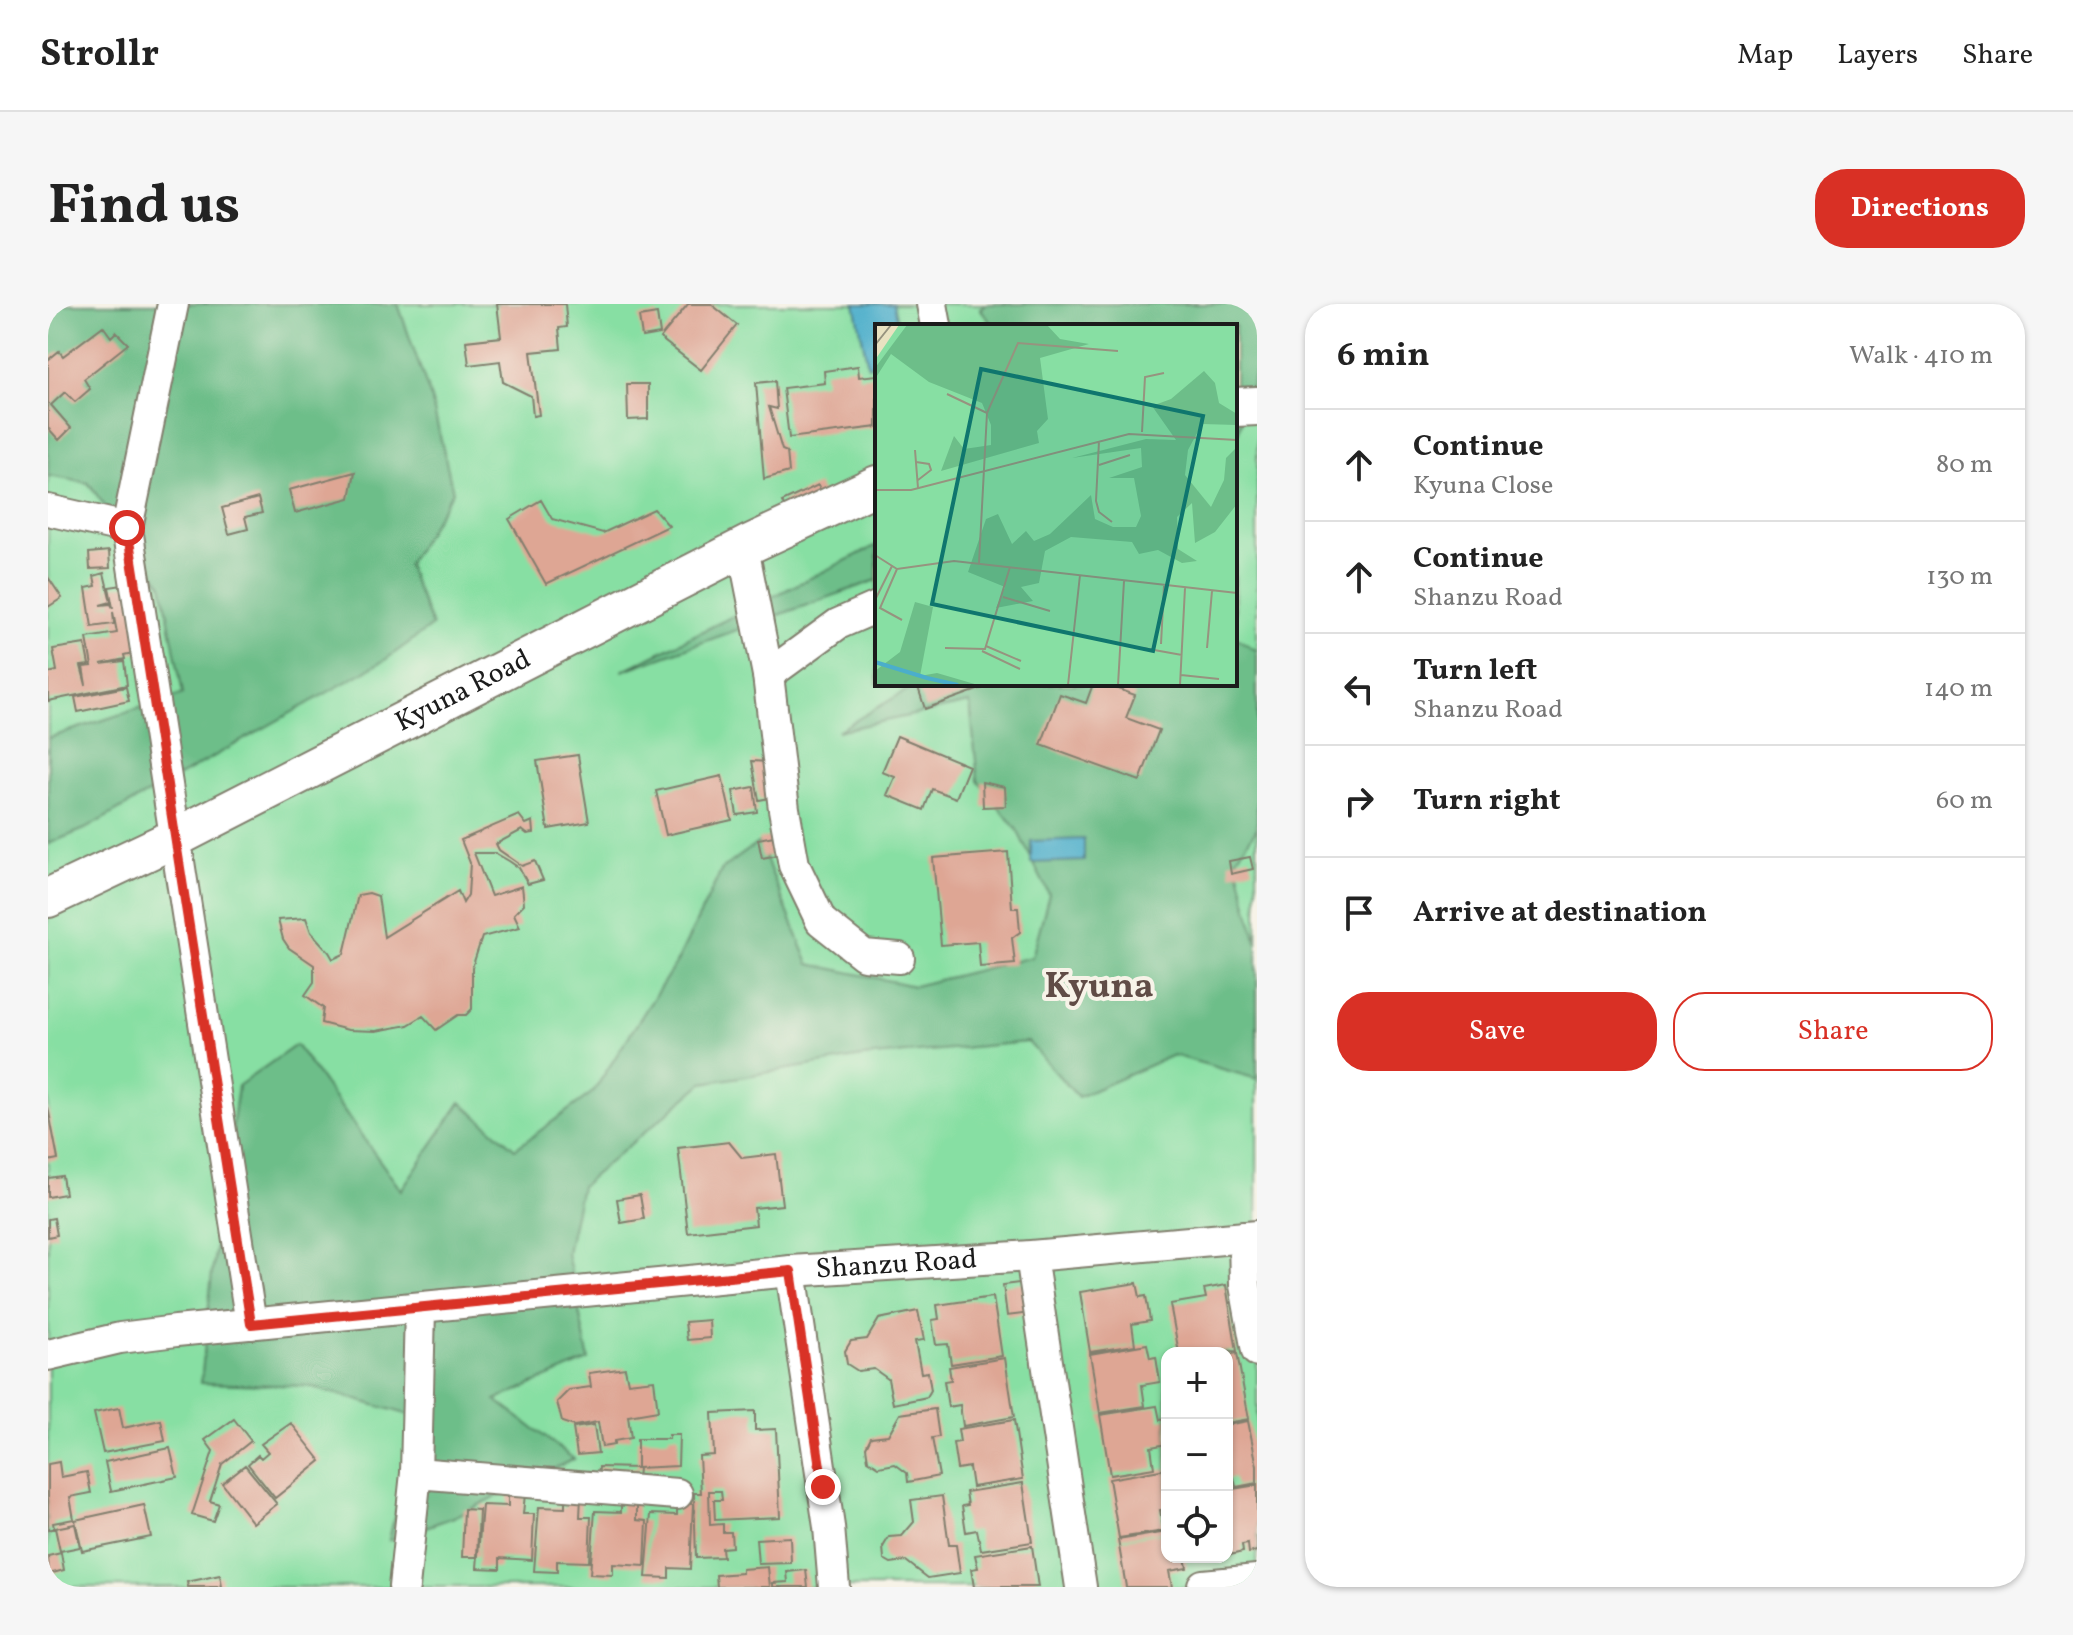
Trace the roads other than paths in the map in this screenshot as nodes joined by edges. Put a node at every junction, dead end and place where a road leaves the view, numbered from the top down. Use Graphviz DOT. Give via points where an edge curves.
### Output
graph roads {
  1 [pos="173,304"];
  2 [pos="932,304"];
  3 [pos="936,324"];
  4 [pos="1257,406"];
  5 [pos="1237,407"];
  6 [pos="875,486"];
  7 [pos="48,510"];
  8 [pos="127,528"];
  9 [pos="743,548"];
  10 [pos="875,608"];
  11 [pos="768,675"];
  12 [pos="175,838"];
  13 [pos="48,898"];
  14 [pos="899,958"];
  15 [pos="1251,1236"];
  16 [pos="1031,1256"];
  17 [pos="791,1271"];
  18 [pos="420,1309"];
  19 [pos="251,1324"];
  20 [pos="1257,1351"];
  21 [pos="48,1355"];
  22 [pos="416,1473"];
  23 [pos="677,1494"];
  24 [pos="1257,1580"];
  25 [pos="1203,1585"];
  26 [pos="404,1587"];
  27 [pos="834,1587"];
  28 [pos="1081,1587"];
  1 -- 8 [label="street"];
  2 -- 3 [label="street"];
  4 -- 5 [label="main road"];
  6 -- 9 [label="main road, Kyuna Road"];
  7 -- 8 [label="street"];
  8 -- 12 [label="street"];
  9 -- 11 [label="street"];
  9 -- 12 [label="main road, Kyuna Road"];
  10 -- 11 [label="street" via="838,624"];
  11 -- 14 [label="street" via="794,865 821,921 864,955"];
  12 -- 13 [label="main road, Kyuna Road"];
  12 -- 19 [label="street"];
  15 -- 16 [label="street, Shanzu Road"];
  15 -- 20 [label="street" via="1245,1285"];
  16 -- 17 [label="street, Shanzu Road"];
  16 -- 28 [label="street"];
  17 -- 18 [label="street, Shanzu Road"];
  17 -- 27 [label="street"];
  18 -- 19 [label="street, Shanzu Road"];
  18 -- 22 [label="street"];
  19 -- 21 [label="street, Shanzu Road" via="120,1338"];
  22 -- 23 [label="street"];
  22 -- 26 [label="street"];
  24 -- 25 [label="street"];
}
